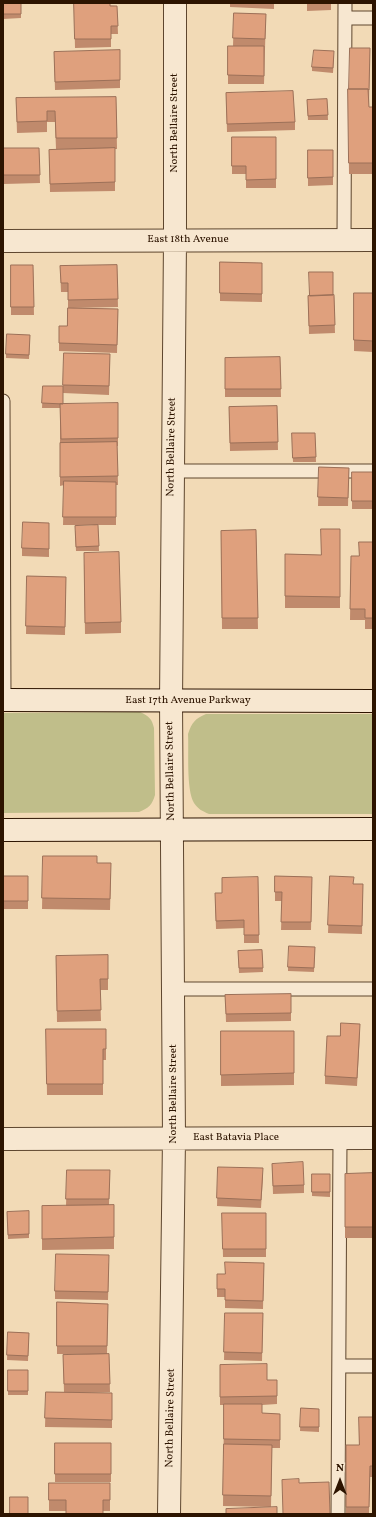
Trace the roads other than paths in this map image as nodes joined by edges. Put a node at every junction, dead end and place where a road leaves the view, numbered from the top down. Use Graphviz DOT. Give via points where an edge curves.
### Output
graph roads {
  1 [pos="175,3"];
  2 [pos="345,3"];
  3 [pos="344,18"];
  4 [pos="373,18"];
  5 [pos="175,240"];
  6 [pos="344,240"];
  7 [pos="373,240"];
  8 [pos="3,241"];
  9 [pos="3,401"];
  10 [pos="373,471"];
  11 [pos="172,472"];
  12 [pos="4,700"];
  13 [pos="373,701"];
  14 [pos="170,702"];
  15 [pos="172,829"];
  16 [pos="373,829"];
  17 [pos="3,830"];
  18 [pos="173,989"];
  19 [pos="373,989"];
  20 [pos="174,1138"];
  21 [pos="340,1138"];
  22 [pos="373,1138"];
  23 [pos="3,1139"];
  24 [pos="339,1366"];
  25 [pos="373,1366"];
  26 [pos="169,1514"];
  27 [pos="338,1514"];
  1 -- 5 [label="street, North Bellaire Street"];
  2 -- 3 [label="lane"];
  3 -- 4 [label="lane"];
  3 -- 6 [label="lane"];
  5 -- 6 [label="street, East 18th Avenue"];
  5 -- 8 [label="street, East 18th Avenue"];
  5 -- 11 [label="street, North Bellaire Street"];
  6 -- 7 [label="street, East 18th Avenue"];
  9 -- 12 [label="lane"];
  10 -- 11 [label="lane"];
  11 -- 14 [label="street, North Bellaire Street"];
  12 -- 14 [label="street, East 17th Avenue Parkway"];
  13 -- 14 [label="street, East 17th Avenue Parkway"];
  14 -- 15 [label="street, North Bellaire Street"];
  15 -- 16 [label="street"];
  15 -- 17 [label="street"];
  15 -- 18 [label="street, North Bellaire Street"];
  18 -- 19 [label="lane"];
  18 -- 20 [label="street, North Bellaire Street"];
  20 -- 21 [label="street, East Batavia Place"];
  20 -- 23 [label="street, East Batavia Place"];
  20 -- 26 [label="street, North Bellaire Street"];
  21 -- 22 [label="street, East Batavia Place"];
  21 -- 24 [label="lane"];
  24 -- 25 [label="lane"];
  24 -- 27 [label="lane"];
}
